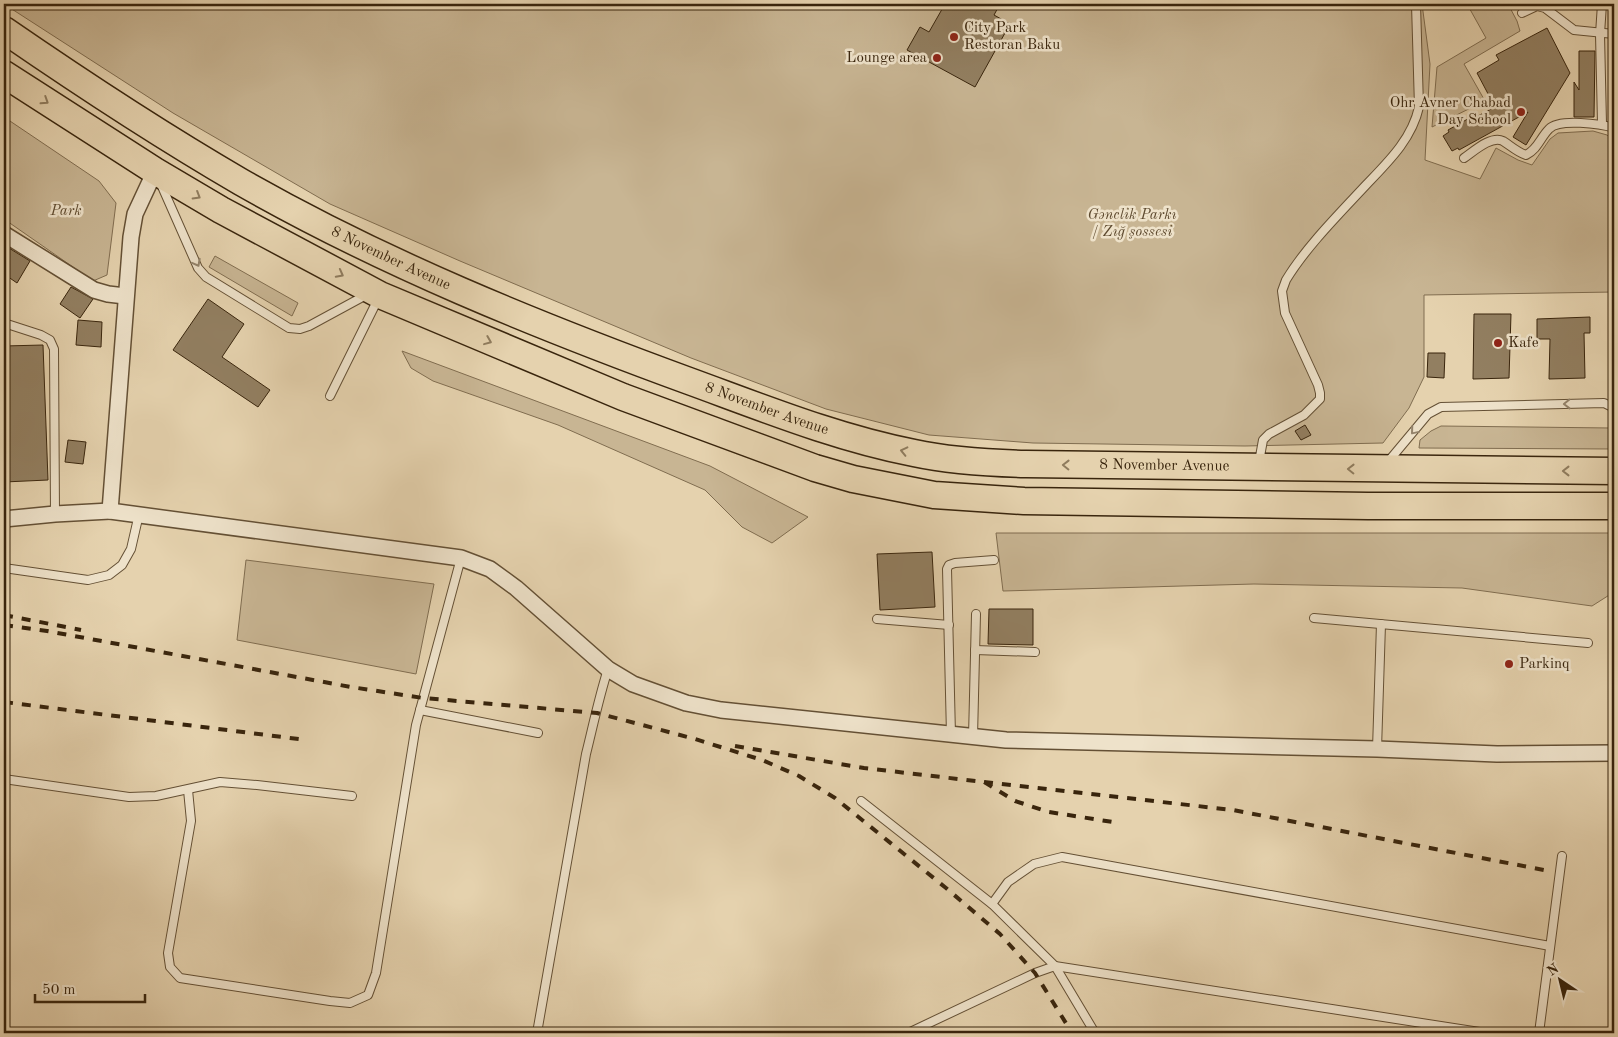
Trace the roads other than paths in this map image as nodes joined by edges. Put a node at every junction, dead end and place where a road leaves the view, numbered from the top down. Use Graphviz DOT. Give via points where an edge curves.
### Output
graph roads {
  1 [pos="1416,4"];
  2 [pos="1602,4"];
  3 [pos="1522,13"];
  4 [pos="4,30"];
  5 [pos="1600,34"];
  6 [pos="1614,34"];
  7 [pos="5,78"];
  8 [pos="1602,124"];
  9 [pos="1614,128"];
  10 [pos="1464,158"];
  11 [pos="155,171"];
  12 [pos="4,234"];
  13 [pos="376,293"];
  14 [pos="126,296"];
  15 [pos="4,323"];
  16 [pos="330,396"];
  17 [pos="1614,408"];
  18 [pos="1258,466"];
  19 [pos="1382,469"];
  20 [pos="1614,471"];
  21 [pos="1614,506"];
  22 [pos="110,511"];
  23 [pos="55,514"];
  24 [pos="139,514"];
  25 [pos="4,519"];
  26 [pos="461,558"];
  27 [pos="994,560"];
  28 [pos="4,568"];
  29 [pos="976,614"];
  30 [pos="1314,618"];
  31 [pos="878,619"];
  32 [pos="1381,624"];
  33 [pos="949,625"];
  34 [pos="1588,642"];
  35 [pos="975,650"];
  36 [pos="1035,652"];
  37 [pos="608,669"];
  38 [pos="420,710"];
  39 [pos="538,734"];
  40 [pos="951,735"];
  41 [pos="973,737"];
  42 [pos="1377,749"];
  43 [pos="1614,753"];
  44 [pos="4,779"];
  45 [pos="188,790"];
  46 [pos="352,796"];
  47 [pos="861,801"];
  48 [pos="1562,856"];
  49 [pos="992,904"];
  50 [pos="1550,946"];
  51 [pos="1055,966"];
  52 [pos="536,1033"];
  53 [pos="908,1033"];
  54 [pos="1095,1033"];
  55 [pos="1486,1033"];
  56 [pos="1539,1033"];
  1 -- 18 [label="lane" via="1419,107 1416,121 1393,156 1331,223 1286,280 1282,291 1285,313 1318,385 1320,400 1304,415 1263,440"];
  2 -- 5 [label="lane"];
  3 -- 5 [label="lane" via="1537,6 1545,8 1574,30"];
  18 -- 4 [label="highway, 8 November Avenue, one-way" via="983,462 914,453 830,432 640,363 420,273 242,182"];
  5 -- 6 [label="lane"];
  5 -- 8 [label="lane"];
  7 -- 11 [label="highway, one-way"];
  8 -- 9 [label="lane"];
  8 -- 10 [label="lane" via="1558,123 1550,128 1534,151 1526,155 1501,140 1493,139"];
  11 -- 13 [label="highway, one-way" via="220,210"];
  11 -- 13 [label="lane, one-way" via="198,268 206,277 289,328 308,326"];
  11 -- 14 [label="street" via="136,214"];
  12 -- 14 [label="street" via="94,290"];
  13 -- 16 [label="lane"];
  13 -- 21 [label="highway, one-way" via="623,397 815,468 934,495 1024,501"];
  14 -- 22 [label="street"];
  15 -- 23 [label="lane" via="41,335 50,340 54,349"];
  17 -- 19 [label="lane, one-way" via="1604,403 1441,407 1428,414"];
  19 -- 18 [label="highway, 8 November Avenue, one-way"];
  20 -- 19 [label="highway, 8 November Avenue, one-way"];
  22 -- 23 [label="street"];
  22 -- 24 [label="street"];
  23 -- 25 [label="street"];
  24 -- 26 [label="street"];
  24 -- 28 [label="lane" via="131,549 122,565 109,574 88,580"];
  26 -- 37 [label="street" via="490,569 516,588"];
  26 -- 38 [label="lane"];
  27 -- 33 [label="lane" via="949,565"];
  29 -- 35 [label="lane"];
  30 -- 32 [label="lane"];
  31 -- 33 [label="lane"];
  32 -- 34 [label="lane"];
  32 -- 42 [label="lane"];
  33 -- 40 [label="lane"];
  35 -- 36 [label="lane"];
  35 -- 41 [label="lane"];
  37 -- 40 [label="street" via="633,684 686,703 721,710"];
  37 -- 52 [label="lane" via="586,754"];
  38 -- 39 [label="lane"];
  38 -- 45 [label="lane" via="376,973 368,995 350,1003 180,978 170,967 168,953 192,821"];
  40 -- 41 [label="street"];
  41 -- 42 [label="street"];
  42 -- 43 [label="street" via="1497,754"];
  44 -- 45 [label="lane" via="129,797"];
  45 -- 46 [label="lane" via="220,782"];
  47 -- 49 [label="lane"];
  48 -- 50 [label="lane"];
  49 -- 50 [label="lane" via="1008,882 1034,864 1062,857"];
  49 -- 51 [label="lane"];
  50 -- 56 [label="lane"];
  51 -- 53 [label="lane"];
  51 -- 54 [label="lane"];
  51 -- 55 [label="lane"];
}
